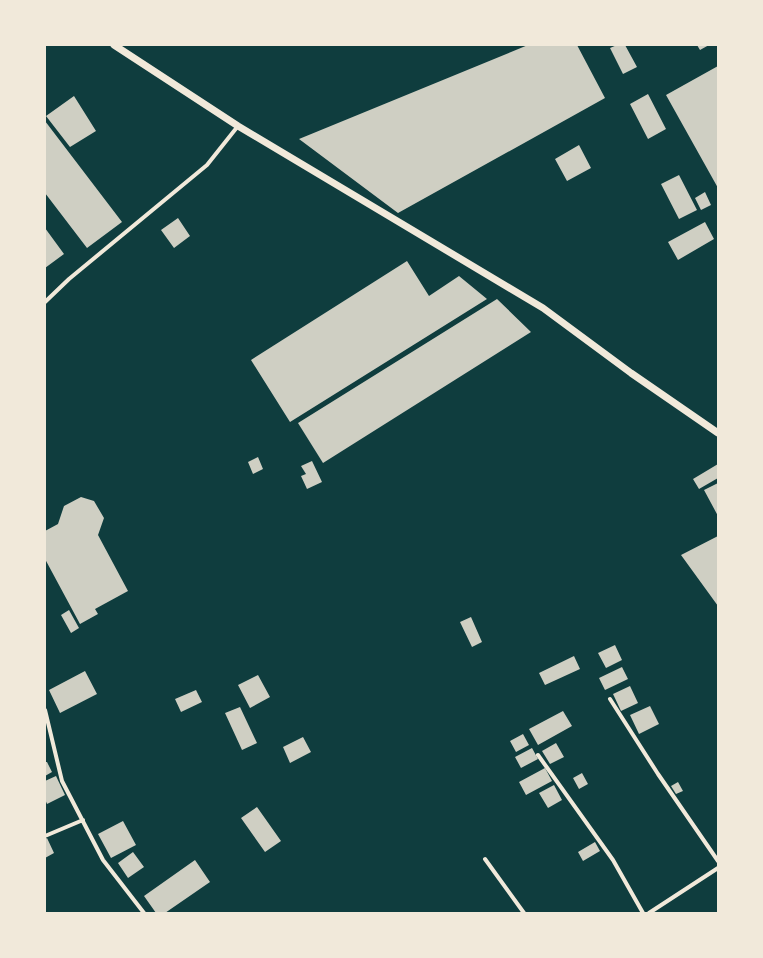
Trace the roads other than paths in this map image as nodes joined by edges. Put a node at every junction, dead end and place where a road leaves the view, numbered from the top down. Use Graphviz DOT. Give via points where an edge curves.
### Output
graph roads {
  1 [pos="114,45"];
  2 [pos="238,126"];
  3 [pos="45,302"];
  4 [pos="718,433"];
  5 [pos="610,699"];
  6 [pos="45,710"];
  7 [pos="538,755"];
  8 [pos="83,820"];
  9 [pos="45,836"];
  10 [pos="485,859"];
  11 [pos="718,861"];
  12 [pos="718,868"];
  13 [pos="144,913"];
  14 [pos="524,913"];
  15 [pos="643,913"];
  16 [pos="649,913"];
  1 -- 2 [label="street"];
  2 -- 3 [label="street" via="207,165 69,279"];
  2 -- 4 [label="street" via="543,308"];
  5 -- 11 [label="street"];
  6 -- 8 [label="street" via="62,781"];
  7 -- 15 [label="street" via="613,860"];
  8 -- 9 [label="street"];
  8 -- 13 [label="street" via="104,860"];
  10 -- 14 [label="street"];
  12 -- 16 [label="street"];
}
